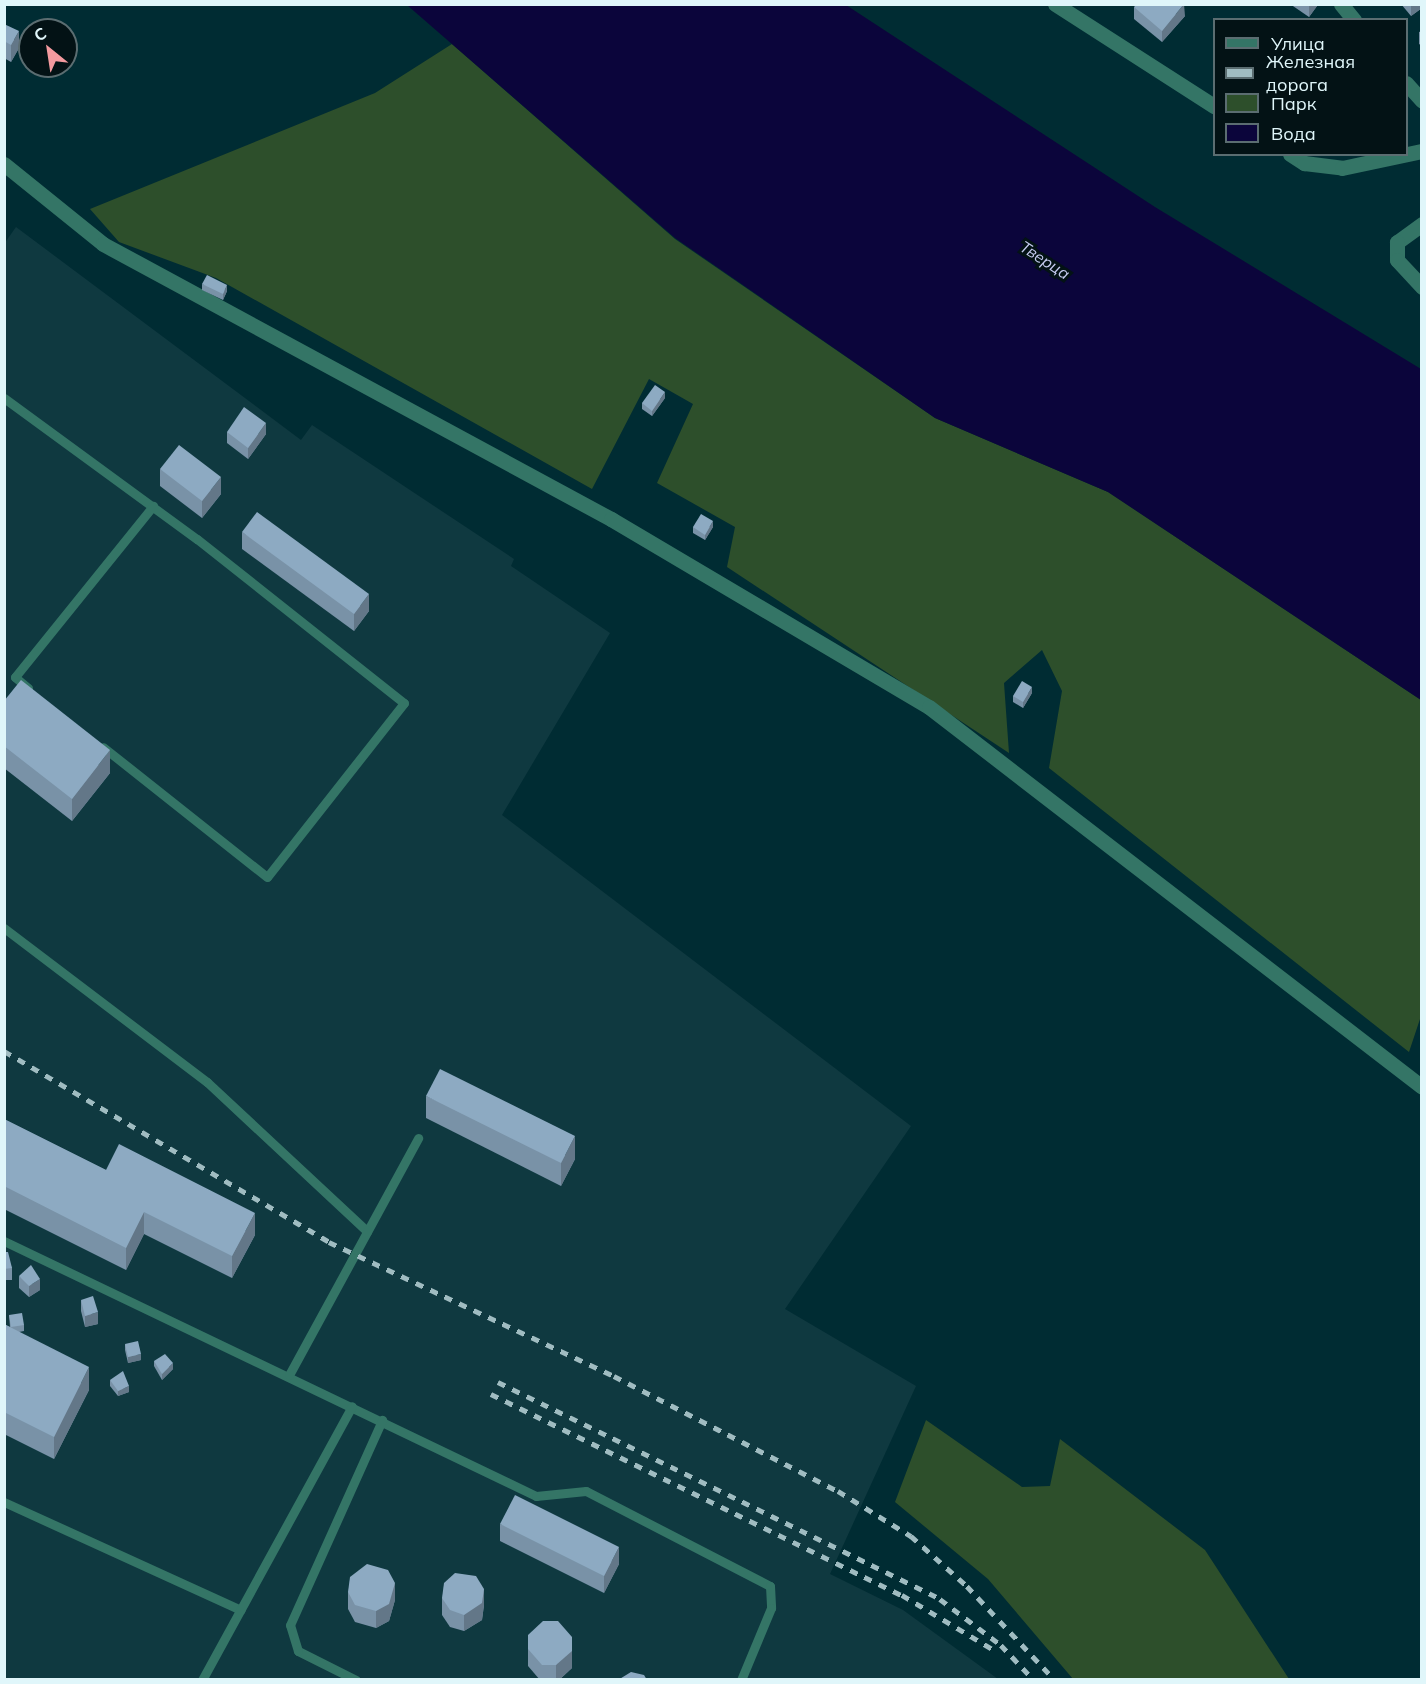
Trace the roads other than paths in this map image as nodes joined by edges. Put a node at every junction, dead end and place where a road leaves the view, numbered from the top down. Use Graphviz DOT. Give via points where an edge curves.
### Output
graph roads {
  1 [pos="1055,4"];
  2 [pos="1341,4"];
  3 [pos="1352,18"];
  4 [pos="1408,84"];
  5 [pos="1422,101"];
  6 [pos="1213,105"];
  7 [pos="1293,156"];
  8 [pos="1398,156"];
  9 [pos="4,164"];
  10 [pos="1422,224"];
  11 [pos="1422,287"];
  12 [pos="4,398"];
  13 [pos="153,506"];
  14 [pos="43,699"];
  15 [pos="90,736"];
  16 [pos="4,928"];
  17 [pos="1422,1087"];
  18 [pos="418,1138"];
  19 [pos="367,1231"];
  20 [pos="4,1241"];
  21 [pos="289,1375"];
  22 [pos="352,1406"];
  23 [pos="382,1420"];
  24 [pos="4,1502"];
  25 [pos="240,1610"];
  26 [pos="202,1680"];
  27 [pos="356,1680"];
  28 [pos="741,1680"];
  1 -- 6 [label="street"];
  2 -- 3 [label="street"];
  4 -- 5 [label="street"];
  7 -- 8 [label="street" via="1305,164 1342,168"];
  9 -- 17 [label="street" via="103,244 611,519 929,707"];
  10 -- 11 [label="street" via="1397,242 1397,260"];
  12 -- 13 [label="lane"];
  13 -- 14 [label="lane" via="15,677"];
  13 -- 15 [label="lane" via="404,703 267,877"];
  16 -- 19 [label="lane" via="207,1082"];
  18 -- 19 [label="lane"];
  19 -- 21 [label="lane"];
  20 -- 21 [label="lane"];
  21 -- 22 [label="lane"];
  22 -- 23 [label="lane"];
  22 -- 25 [label="lane"];
  23 -- 27 [label="lane" via="290,1624 298,1651"];
  23 -- 28 [label="lane" via="536,1496 586,1491 770,1587 771,1608"];
  24 -- 25 [label="lane"];
  25 -- 26 [label="lane"];
}
